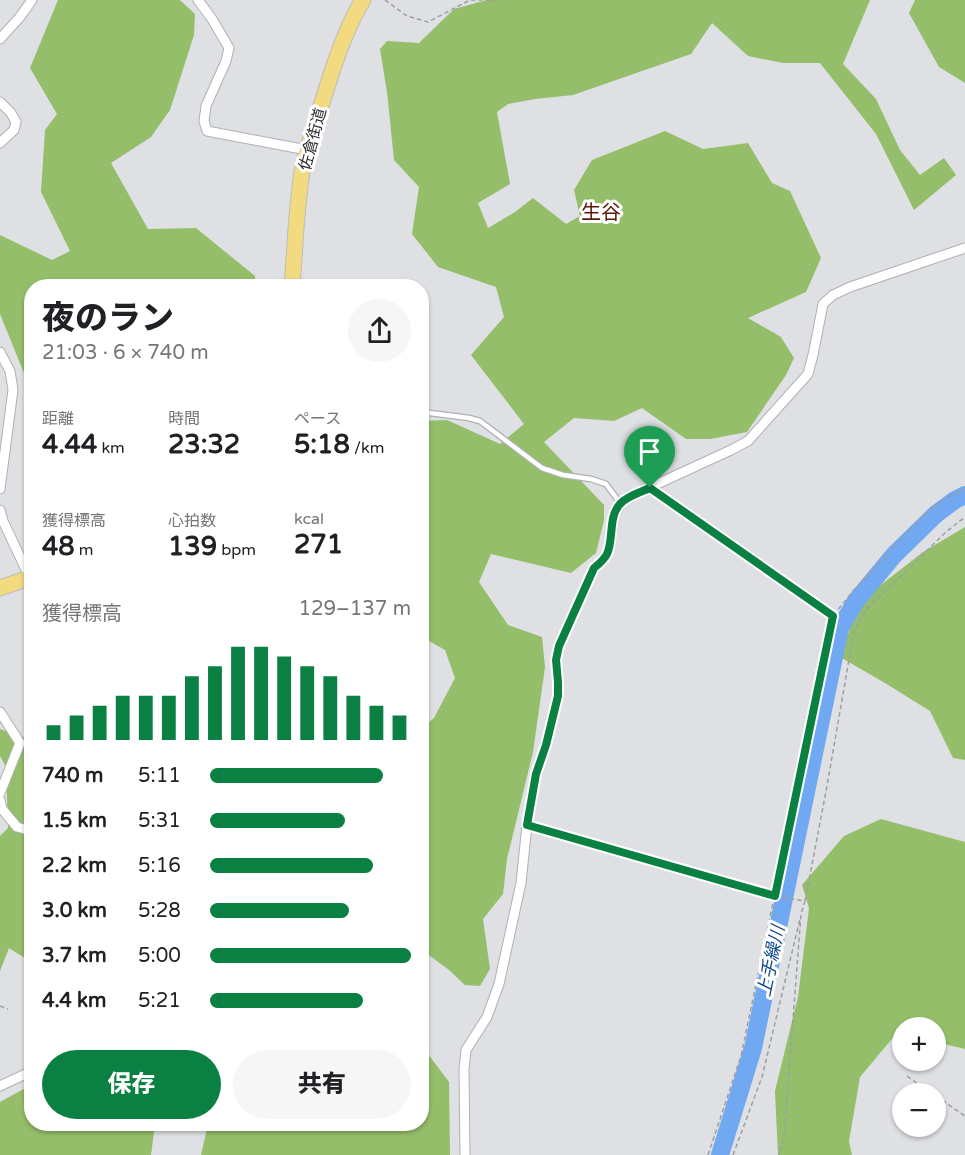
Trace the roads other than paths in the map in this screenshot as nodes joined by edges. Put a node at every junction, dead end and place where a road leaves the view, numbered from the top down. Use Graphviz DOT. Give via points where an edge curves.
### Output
graph roads {
  1 [pos="32,0"];
  2 [pos="198,0"];
  3 [pos="363,0"];
  4 [pos="0,39"];
  5 [pos="0,102"];
  6 [pos="0,143"];
  7 [pos="307,150"];
  8 [pos="965,248"];
  9 [pos="293,279"];
  10 [pos="0,352"];
  11 [pos="429,413"];
  12 [pos="0,489"];
  13 [pos="620,503"];
  14 [pos="0,511"];
  15 [pos="24,564"];
  16 [pos="24,580"];
  17 [pos="0,588"];
  18 [pos="0,712"];
  19 [pos="0,793"];
  20 [pos="0,800"];
  21 [pos="24,829"];
  22 [pos="24,1075"];
  23 [pos="0,1086"];
  24 [pos="465,1155"];
  1 -- 4 [label="street"];
  2 -- 7 [label="street" via="229,48 207,106 207,131"];
  3 -- 7 [label="main road, 佐倉街道" via="340,45"];
  5 -- 6 [label="street" via="16,122 14,130"];
  7 -- 9 [label="main road, 佐倉街道"];
  8 -- 13 [label="street" via="834,295 823,304 808,374 748,441"];
  10 -- 12 [label="street" via="10,371 13,390"];
  11 -- 13 [label="lane" via="480,421 542,468 606,484"];
  13 -- 24 [label="street" via="608,552 594,568 559,646 558,696 536,774 521,883 499,984 487,1017 466,1050"];
  14 -- 15 [label="street"];
  16 -- 17 [label="main road"];
  18 -- 19 [label="street" via="20,743"];
  20 -- 21 [label="street" via="2,809 17,827"];
  22 -- 23 [label="street"];
}
